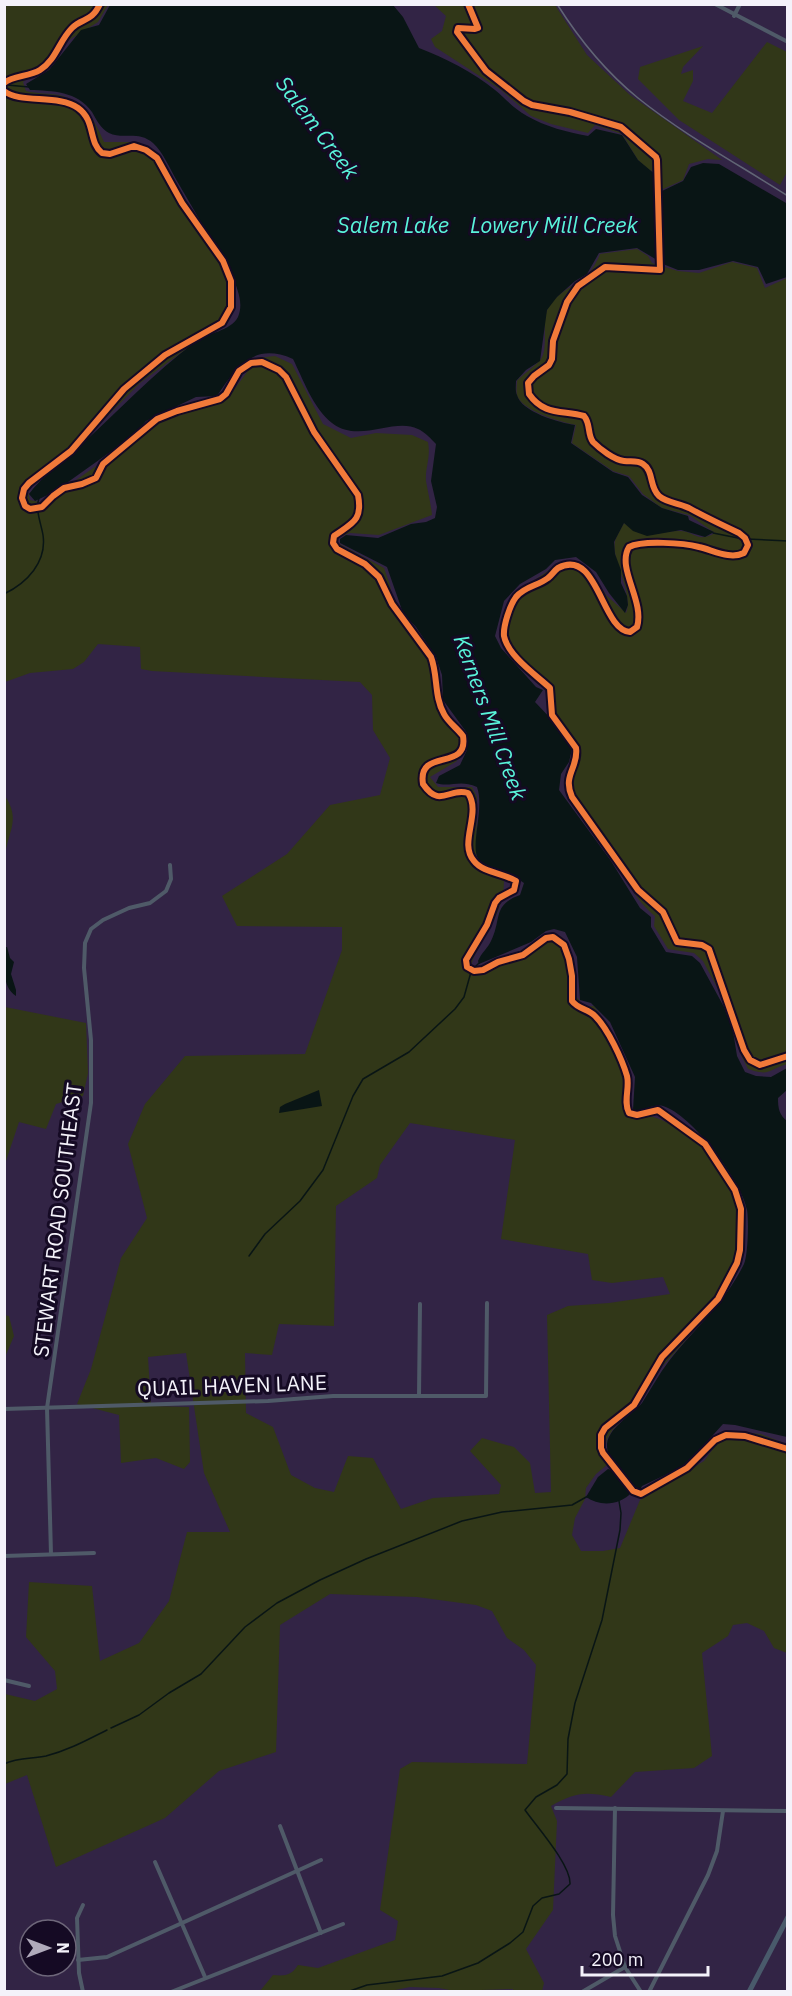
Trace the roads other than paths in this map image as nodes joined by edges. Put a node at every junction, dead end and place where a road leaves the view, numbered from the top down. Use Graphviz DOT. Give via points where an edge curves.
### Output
graph roads {
  1 [pos="715,4"];
  2 [pos="740,4"];
  3 [pos="734,16"];
  4 [pos="788,42"];
  5 [pos="170,865"];
  6 [pos="487,1303"];
  7 [pos="420,1304"];
  8 [pos="419,1396"];
  9 [pos="4,1408"];
  10 [pos="47,1408"];
  11 [pos="94,1552"];
  12 [pos="51,1554"];
  13 [pos="4,1556"];
  14 [pos="4,1680"];
  15 [pos="29,1686"];
  16 [pos="556,1808"];
  17 [pos="615,1808"];
  18 [pos="788,1810"];
  19 [pos="723,1811"];
  20 [pos="280,1826"];
  21 [pos="321,1860"];
  22 [pos="155,1862"];
  23 [pos="298,1870"];
  24 [pos="83,1905"];
  25 [pos="788,1917"];
  26 [pos="77,1918"];
  27 [pos="182,1924"];
  28 [pos="343,1924"];
  29 [pos="321,1933"];
  30 [pos="78,1960"];
  31 [pos="625,1967"];
  32 [pos="205,1977"];
  33 [pos="82,1992"];
  34 [pos="171,1992"];
  35 [pos="582,1992"];
  36 [pos="641,1992"];
  37 [pos="649,1992"];
  38 [pos="749,1992"];
  1 -- 3 [label="street"];
  2 -- 3 [label="street"];
  3 -- 4 [label="street"];
  5 -- 10 [label="street, STEWART ROAD SOUTHEAST" via="171,879 166,891 150,903 103,920 91,929 85,943 91,1103"];
  6 -- 8 [label="street, QUAIL HAVEN LANE" via="486,1396"];
  7 -- 8 [label="street"];
  8 -- 10 [label="street, QUAIL HAVEN LANE" via="323,1396"];
  9 -- 10 [label="street"];
  10 -- 12 [label="street"];
  11 -- 12 [label="street"];
  12 -- 13 [label="street"];
  14 -- 15 [label="street"];
  16 -- 17 [label="street"];
  17 -- 19 [label="street"];
  17 -- 31 [label="street" via="613,1926"];
  18 -- 19 [label="street"];
  19 -- 37 [label="street" via="717,1851 708,1875"];
  20 -- 23 [label="street"];
  21 -- 23 [label="street"];
  22 -- 27 [label="street"];
  23 -- 27 [label="street"];
  23 -- 29 [label="street"];
  24 -- 26 [label="street"];
  25 -- 38 [label="main road"];
  27 -- 30 [label="street" via="107,1958"];
  27 -- 32 [label="street"];
  28 -- 29 [label="street"];
  29 -- 32 [label="street"];
  30 -- 33 [label="street"];
  31 -- 35 [label="street"];
  31 -- 36 [label="street"];
  32 -- 34 [label="street"];
}
